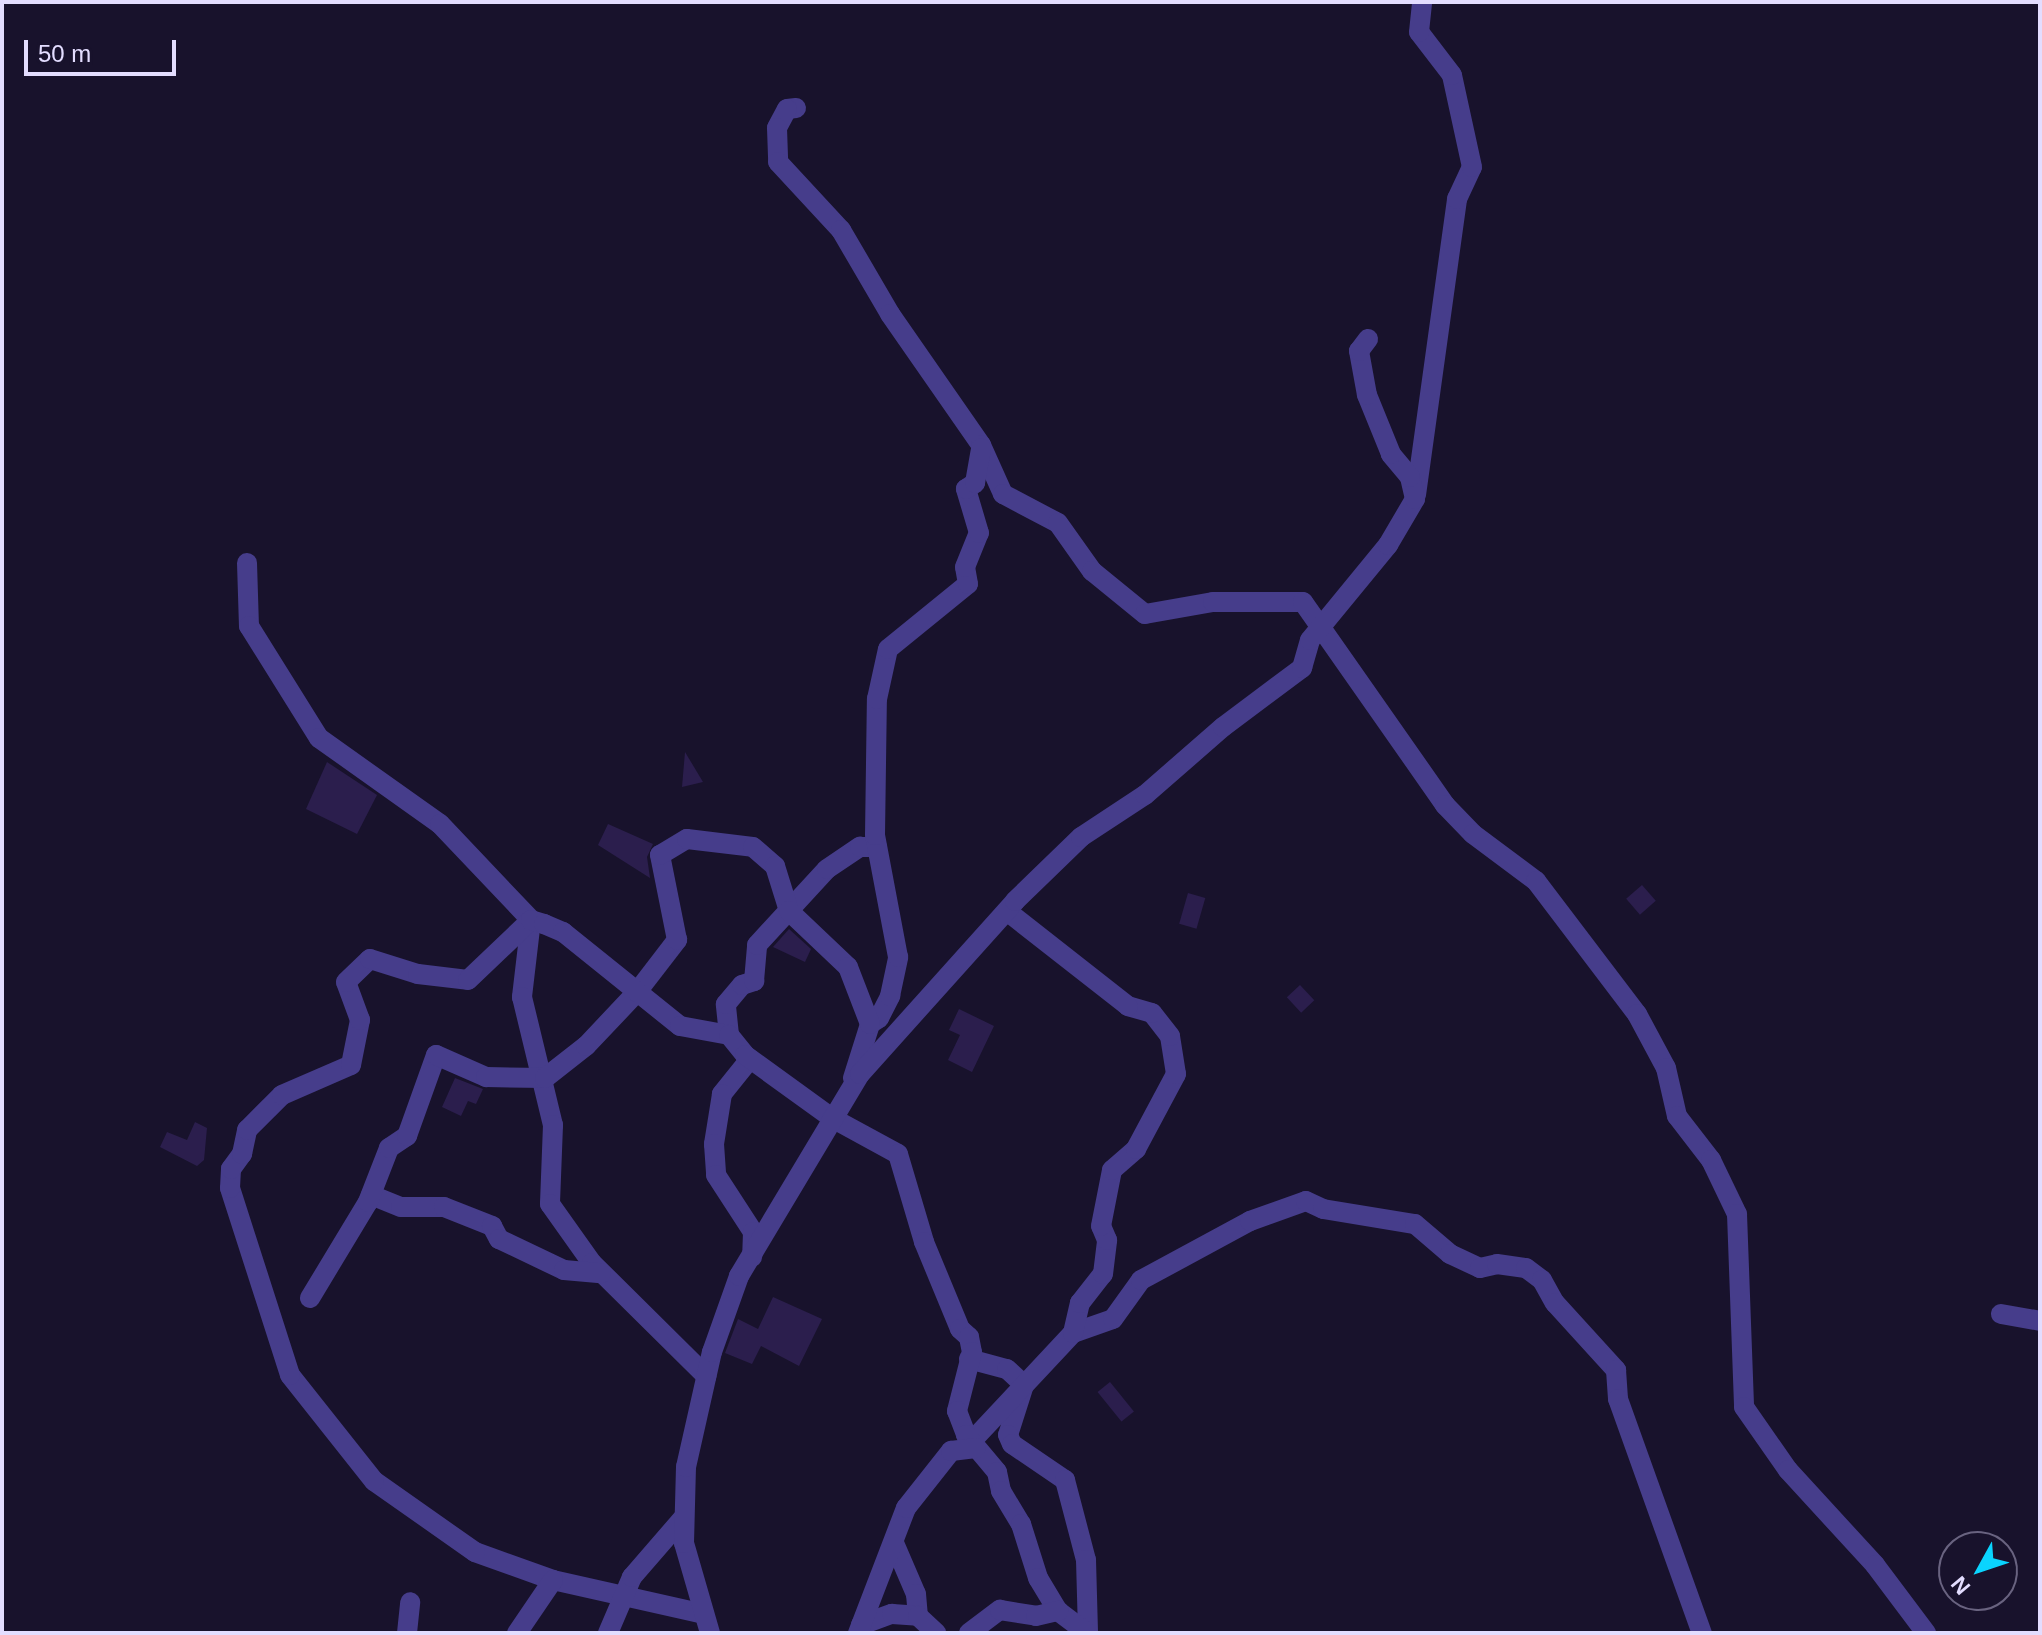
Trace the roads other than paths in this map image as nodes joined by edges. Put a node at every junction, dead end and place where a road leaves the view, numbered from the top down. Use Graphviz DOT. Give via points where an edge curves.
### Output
graph roads {
  1 [pos="1422,2"];
  2 [pos="796,108"];
  3 [pos="1368,339"];
  4 [pos="981,445"];
  5 [pos="1415,499"];
  6 [pos="247,563"];
  7 [pos="1325,627"];
  8 [pos="877,847"];
  9 [pos="789,911"];
  10 [pos="1007,911"];
  11 [pos="531,920"];
  12 [pos="637,992"];
  13 [pos="870,1024"];
  14 [pos="729,1035"];
  15 [pos="750,1059"];
  16 [pos="545,1078"];
  17 [pos="848,1093"];
  18 [pos="832,1118"];
  19 [pos="371,1195"];
  20 [pos="752,1257"];
  21 [pos="601,1273"];
  22 [pos="310,1298"];
  23 [pos="2001,1314"];
  24 [pos="2040,1321"];
  25 [pos="1073,1333"];
  26 [pos="969,1359"];
  27 [pos="706,1376"];
  28 [pos="1024,1385"];
  29 [pos="973,1445"];
  30 [pos="684,1517"];
  31 [pos="894,1543"];
  32 [pos="553,1580"];
  33 [pos="624,1596"];
  34 [pos="410,1602"];
  35 [pos="1058,1611"];
  36 [pos="918,1616"];
  37 [pos="707,1624"];
  38 [pos="860,1629"];
  39 [pos="407,1633"];
  40 [pos="517,1633"];
  41 [pos="608,1633"];
  42 [pos="936,1633"];
  43 [pos="969,1633"];
  44 [pos="1087,1633"];
  45 [pos="1702,1633"];
  46 [pos="1926,1633"];
  1 -- 5 [label="street" via="1419,32 1452,75 1472,167 1457,199"];
  2 -- 4 [label="street" via="787,109 777,128 778,162 841,230 890,314"];
  3 -- 5 [label="street" via="1359,351 1367,395 1391,454 1410,477"];
  4 -- 7 [label="street" via="1003,494 1058,523 1092,571 1145,614 1213,602 1303,602"];
  4 -- 8 [label="street" via="975,483 966,489 979,533 965,567 968,584 888,649 877,699"];
  5 -- 7 [label="street"];
  6 -- 11 [label="street" via="249,626 319,738 440,824"];
  7 -- 10 [label="street" via="1310,640 1302,668 1145,795 1081,837"];
  7 -- 46 [label="street" via="1371,704 1445,805 1536,881 1652,1035 1677,1116 1711,1160 1737,1214 1744,1407 1788,1470 1875,1565"];
  8 -- 9 [label="street" via="860,847 845,855"];
  8 -- 13 [label="street" via="898,957 890,996"];
  9 -- 12 [label="street" via="775,866 753,847 687,839 660,855 677,940"];
  9 -- 13 [label="street" via="848,967"];
  9 -- 14 [label="street" via="757,945 754,981 742,985 726,1004"];
  10 -- 17 [label="street"];
  10 -- 25 [label="street" via="1128,1006 1152,1013 1170,1036 1176,1074 1136,1149 1112,1170 1101,1226 1107,1240 1103,1274 1080,1303"];
  11 -- 12 [label="street" via="563,932"];
  11 -- 16 [label="street" via="522,997"];
  11 -- 32 [label="street" via="468,980 418,974 370,959 356,971 346,982 360,1020 351,1065 282,1095 247,1130 242,1154 231,1169 230,1188 290,1375 342,1448 374,1481 475,1552"];
  12 -- 14 [label="street" via="680,1026"];
  12 -- 16 [label="street" via="586,1046"];
  13 -- 17 [label="street"];
  14 -- 15 [label="street"];
  15 -- 18 [label="street"];
  15 -- 20 [label="street" via="722,1094 714,1144 716,1175 753,1232"];
  16 -- 19 [label="street" via="486,1077 436,1055 407,1136 389,1148"];
  16 -- 21 [label="street" via="553,1125 550,1204"];
  17 -- 18 [label="street"];
  18 -- 20 [label="street"];
  18 -- 26 [label="street" via="898,1154 924,1242 960,1329 969,1337"];
  19 -- 21 [label="street" via="401,1207 444,1207 492,1226 499,1239 564,1270"];
  19 -- 22 [label="street"];
  20 -- 27 [label="street" via="739,1276"];
  21 -- 27 [label="street"];
  23 -- 24 [label="street"];
  25 -- 28 [label="street"];
  25 -- 45 [label="street" via="1113,1319 1141,1280 1250,1221 1306,1201 1323,1209 1415,1224 1450,1254 1480,1268 1526,1268 1542,1280 1555,1303 1616,1370 1618,1399"];
  26 -- 28 [label="street" via="1007,1369"];
  26 -- 29 [label="street" via="957,1411"];
  27 -- 30 [label="street" via="686,1467"];
  28 -- 29 [label="street"];
  28 -- 44 [label="street" via="1008,1435 1012,1444 1065,1480 1086,1560"];
  29 -- 31 [label="street" via="951,1451 906,1508"];
  29 -- 35 [label="street" via="997,1472 1038,1578"];
  30 -- 33 [label="street" via="632,1577"];
  30 -- 37 [label="street" via="684,1543"];
  31 -- 36 [label="street" via="916,1594"];
  31 -- 38 [label="street"];
  32 -- 33 [label="street"];
  32 -- 40 [label="street"];
  33 -- 37 [label="street"];
  33 -- 41 [label="street"];
  34 -- 39 [label="street"];
  35 -- 43 [label="street" via="1036,1616 1000,1610"];
  35 -- 44 [label="street"];
  36 -- 38 [label="street" via="892,1614"];
  36 -- 42 [label="street"];
}
